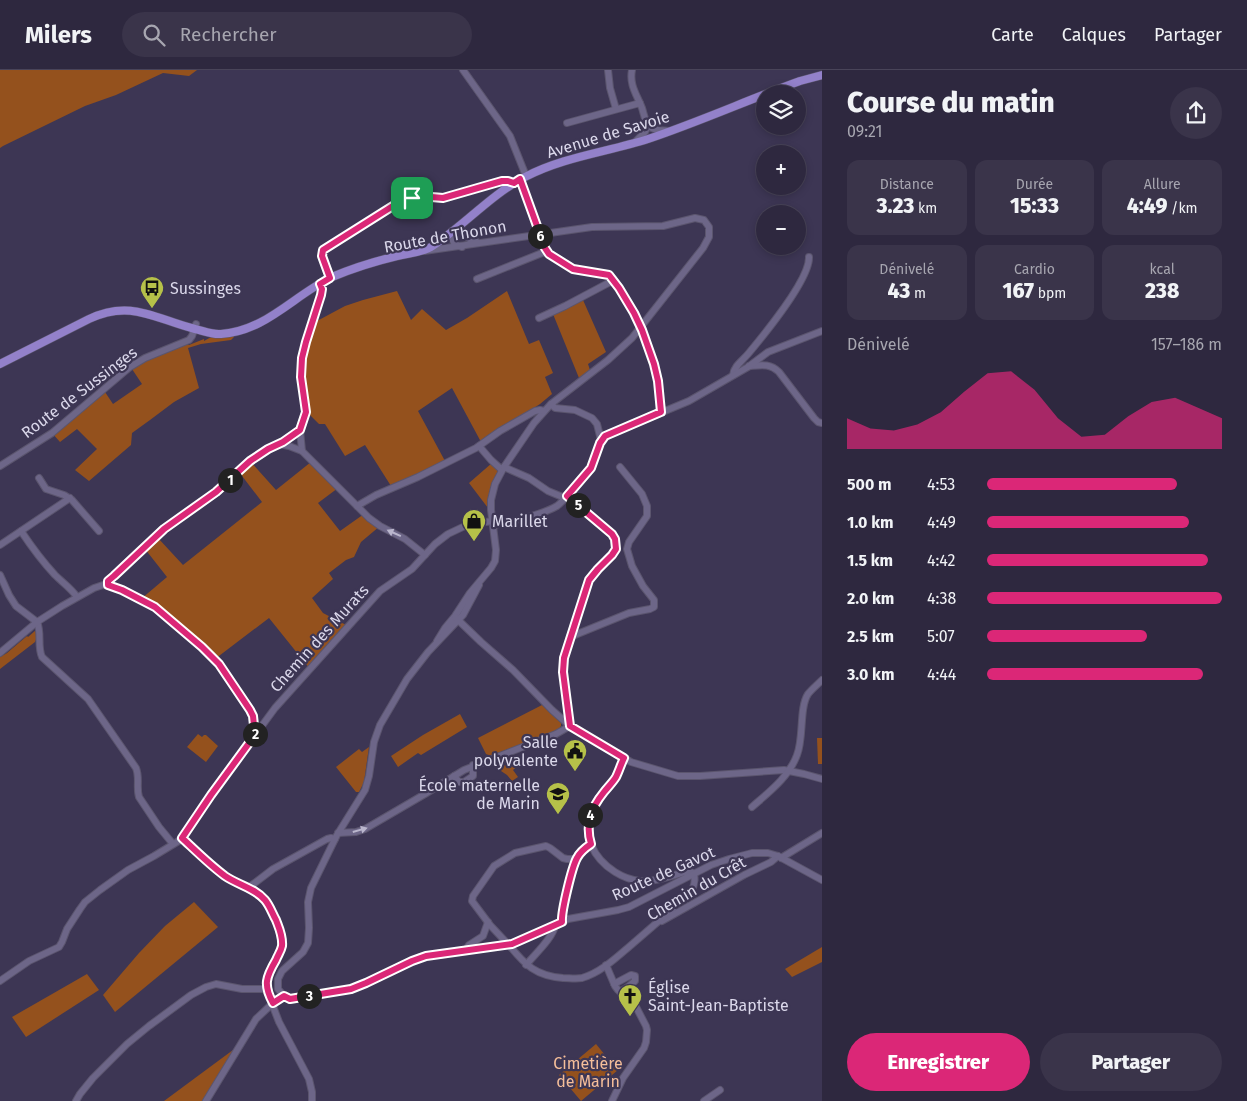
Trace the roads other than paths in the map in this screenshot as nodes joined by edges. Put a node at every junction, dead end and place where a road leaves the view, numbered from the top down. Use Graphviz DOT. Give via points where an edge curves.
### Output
graph roads {
  1 [pos="463,70"];
  2 [pos="608,70"];
  3 [pos="632,70"];
  4 [pos="822,75"];
  5 [pos="640,103"];
  6 [pos="616,109"];
  7 [pos="567,123"];
  8 [pos="648,125"];
  9 [pos="669,131"];
  10 [pos="634,143"];
  11 [pos="520,179"];
  12 [pos="459,226"];
  13 [pos="452,231"];
  14 [pos="540,234"];
  15 [pos="481,242"];
  16 [pos="462,246"];
  17 [pos="547,251"];
  18 [pos="418,252"];
  19 [pos="809,257"];
  20 [pos="330,278"];
  21 [pos="477,279"];
  22 [pos="614,280"];
  23 [pos="320,284"];
  24 [pos="539,318"];
  25 [pos="195,327"];
  26 [pos="641,327"];
  27 [pos="822,331"];
  28 [pos="0,364"];
  29 [pos="748,367"];
  30 [pos="733,375"];
  31 [pos="551,404"];
  32 [pos="544,411"];
  33 [pos="661,412"];
  34 [pos="821,423"];
  35 [pos="300,430"];
  36 [pos="601,440"];
  37 [pos="279,444"];
  38 [pos="479,446"];
  39 [pos="302,452"];
  40 [pos="0,466"];
  41 [pos="620,467"];
  42 [pos="503,468"];
  43 [pos="39,478"];
  44 [pos="566,497"];
  45 [pos="70,498"];
  46 [pos="357,506"];
  47 [pos="492,523"];
  48 [pos="21,531"];
  49 [pos="99,531"];
  50 [pos="0,545"];
  51 [pos="425,555"];
  52 [pos="0,576"];
  53 [pos="108,585"];
  54 [pos="77,597"];
  55 [pos="457,618"];
  56 [pos="37,622"];
  57 [pos="570,637"];
  58 [pos="0,653"];
  59 [pos="822,680"];
  60 [pos="570,726"];
  61 [pos="255,735"];
  62 [pos="624,758"];
  63 [pos="473,765"];
  64 [pos="788,771"];
  65 [pos="454,776"];
  66 [pos="822,779"];
  67 [pos="752,808"];
  68 [pos="822,833"];
  69 [pos="337,836"];
  70 [pos="182,838"];
  71 [pos="173,844"];
  72 [pos="591,844"];
  73 [pos="780,857"];
  74 [pos="576,859"];
  75 [pos="694,874"];
  76 [pos="822,880"];
  77 [pos="248,888"];
  78 [pos="488,922"];
  79 [pos="562,922"];
  80 [pos="658,922"];
  81 [pos="555,925"];
  82 [pos="508,945"];
  83 [pos="466,950"];
  84 [pos="526,965"];
  85 [pos="606,965"];
  86 [pos="0,981"];
  87 [pos="614,984"];
  88 [pos="267,989"];
  89 [pos="620,992"];
  90 [pos="284,996"];
  91 [pos="273,1003"];
  92 [pos="720,1090"];
  93 [pos="76,1101"];
  94 [pos="206,1101"];
  95 [pos="312,1101"];
  96 [pos="612,1101"];
  97 [pos="704,1101"];
  1 -- 11 [label="street" via="510,136"];
  2 -- 6 [label="street"];
  3 -- 5 [label="street" via="634,90"];
  4 -- 9 [label="main road, Avenue de Savoie"];
  5 -- 6 [label="street"];
  5 -- 8 [label="street"];
  6 -- 7 [label="street"];
  8 -- 9 [label="street"];
  8 -- 10 [label="street"];
  9 -- 10 [label="main road, Avenue de Savoie"];
  10 -- 11 [label="main road, Avenue de Savoie" via="569,159"];
  11 -- 12 [label="main road, Avenue de Savoie"];
  11 -- 14 [label="street"];
  11 -- 20 [label="street" via="443,198 420,196 396,204 323,250"];
  12 -- 13 [label="main road, Avenue de Savoie"];
  12 -- 15 [label="street" via="469,239"];
  13 -- 16 [label="street" via="453,240"];
  13 -- 18 [label="main road, Avenue de Savoie" via="431,247"];
  14 -- 15 [label="street, Route de Thonon"];
  14 -- 17 [label="street"];
  14 -- 26 [label="street, Route de Thonon" via="602,226 663,226 695,218 706,222 709,234 705,245"];
  15 -- 16 [label="street, Route de Thonon"];
  16 -- 18 [label="street, Route de Thonon"];
  17 -- 21 [label="street"];
  17 -- 22 [label="street" via="569,267 607,274"];
  18 -- 20 [label="main road, Route de Thonon" via="378,261"];
  19 -- 30 [label="street" via="805,273 786,306 735,368"];
  20 -- 23 [label="main road, Route de Thonon"];
  22 -- 24 [label="street"];
  22 -- 26 [label="street"];
  23 -- 25 [label="main road, Route de Thonon" via="250,328 219,334"];
  23 -- 35 [label="street" via="321,295 302,358 306,412"];
  25 -- 28 [label="main road, Route de Thonon" via="133,311 103,313"];
  25 -- 40 [label="street, Route de Sussinges" via="189,340 130,367 52,433"];
  26 -- 31 [label="street, Route de Thonon" via="615,355"];
  26 -- 33 [label="street" via="656,370"];
  27 -- 29 [label="street" via="772,350"];
  29 -- 30 [label="street"];
  29 -- 34 [label="street" via="774,367"];
  30 -- 33 [label="street" via="689,401"];
  31 -- 32 [label="street, Route de Thonon"];
  31 -- 36 [label="street" via="592,418"];
  32 -- 38 [label="street" via="532,413"];
  32 -- 42 [label="street, Route de Thonon"];
  33 -- 36 [label="street" via="607,434"];
  35 -- 37 [label="street"];
  35 -- 39 [label="street"];
  36 -- 44 [label="street, Chemin des Murats" via="591,468"];
  37 -- 39 [label="street"];
  37 -- 53 [label="street" via="250,461 216,492 164,529 108,581"];
  38 -- 42 [label="street"];
  38 -- 46 [label="street"];
  39 -- 46 [label="street"];
  41 -- 57 [label="street" via="642,494 647,506 647,516 627,549 632,566 654,600 654,607 629,613"];
  42 -- 44 [label="street"];
  42 -- 47 [label="street, Route de Thonon" via="492,494"];
  43 -- 45 [label="street" via="48,490"];
  44 -- 47 [label="street, Chemin des Murats" via="552,509"];
  44 -- 57 [label="street" via="612,534 616,546 589,580"];
  45 -- 48 [label="street"];
  45 -- 49 [label="street"];
  51 -- 46 [label="street, one-way" via="405,539 377,524"];
  47 -- 51 [label="street, Chemin des Murats" via="473,523 456,529 441,538"];
  47 -- 55 [label="street, Route de Thonon" via="496,557 470,603"];
  48 -- 50 [label="street"];
  48 -- 54 [label="street" via="44,563"];
  51 -- 61 [label="street, Chemin des Murats" via="412,569 373,598"];
  52 -- 56 [label="street" via="13,603"];
  53 -- 54 [label="street"];
  53 -- 61 [label="street" via="155,607 211,655 249,707"];
  54 -- 56 [label="street"];
  55 -- 60 [label="street"];
  55 -- 69 [label="street, Route de Thonon" via="407,679 382,720 374,742 365,790"];
  56 -- 58 [label="street"];
  56 -- 71 [label="street" via="42,657 91,703 134,765 139,797"];
  57 -- 60 [label="street" via="563,665"];
  59 -- 64 [label="street" via="806,699 799,749"];
  60 -- 62 [label="street"];
  60 -- 63 [label="street"];
  61 -- 70 [label="street, Chemin des Murats"];
  62 -- 64 [label="street" via="678,776"];
  62 -- 72 [label="street" via="615,778 591,812 588,830"];
  63 -- 65 [label="street"];
  63 -- 65 [label="street" via="473,776 464,782 459,782"];
  64 -- 66 [label="street"];
  64 -- 67 [label="street"];
  69 -- 65 [label="street, one-way" via="365,829"];
  68 -- 73 [label="street, Chemin du Crêt"];
  69 -- 77 [label="street" via="280,865"];
  69 -- 90 [label="street, Route de Thonon" via="309,893 308,942 278,979 278,989"];
  70 -- 71 [label="street"];
  70 -- 77 [label="street" via="227,878"];
  71 -- 86 [label="street" via="119,876 85,902 59,947 24,964"];
  72 -- 74 [label="street"];
  72 -- 75 [label="street" via="601,861 635,880 662,879 689,871"];
  73 -- 75 [label="street, Route de Gavot" via="762,852 747,854"];
  73 -- 76 [label="street, Route de Gavot"];
  73 -- 80 [label="street, Chemin du Crêt"];
  74 -- 78 [label="street" via="563,858 544,846 515,853 496,864 472,899"];
  74 -- 79 [label="street"];
  75 -- 79 [label="street, Route de Gavot" via="629,907"];
  75 -- 80 [label="street" via="693,890"];
  77 -- 88 [label="street" via="266,901 282,937"];
  78 -- 82 [label="street"];
  78 -- 83 [label="street" via="483,936"];
  79 -- 81 [label="street, Route de Gavot"];
  80 -- 85 [label="street, Chemin du Crêt"];
  81 -- 82 [label="street, Route de Gavot"];
  81 -- 84 [label="street"];
  82 -- 83 [label="street, Route de Gavot"];
  82 -- 84 [label="street"];
  83 -- 90 [label="street, Route de Gavot" via="417,958 351,989 290,999"];
  84 -- 85 [label="street, Chemin du Crêt" via="546,975 574,979 588,976"];
  85 -- 87 [label="street"];
  87 -- 89 [label="street"];
  87 -- 89 [label="street" via="630,974 635,976 633,983"];
  88 -- 91 [label="street"];
  88 -- 93 [label="street" via="216,984 191,995 122,1048"];
  89 -- 96 [label="street" via="632,1001 646,1028 646,1042"];
  90 -- 91 [label="street"];
  91 -- 94 [label="street" via="254,1023"];
  91 -- 95 [label="street" via="279,1022 309,1079"];
  92 -- 97 [label="street"];
}
